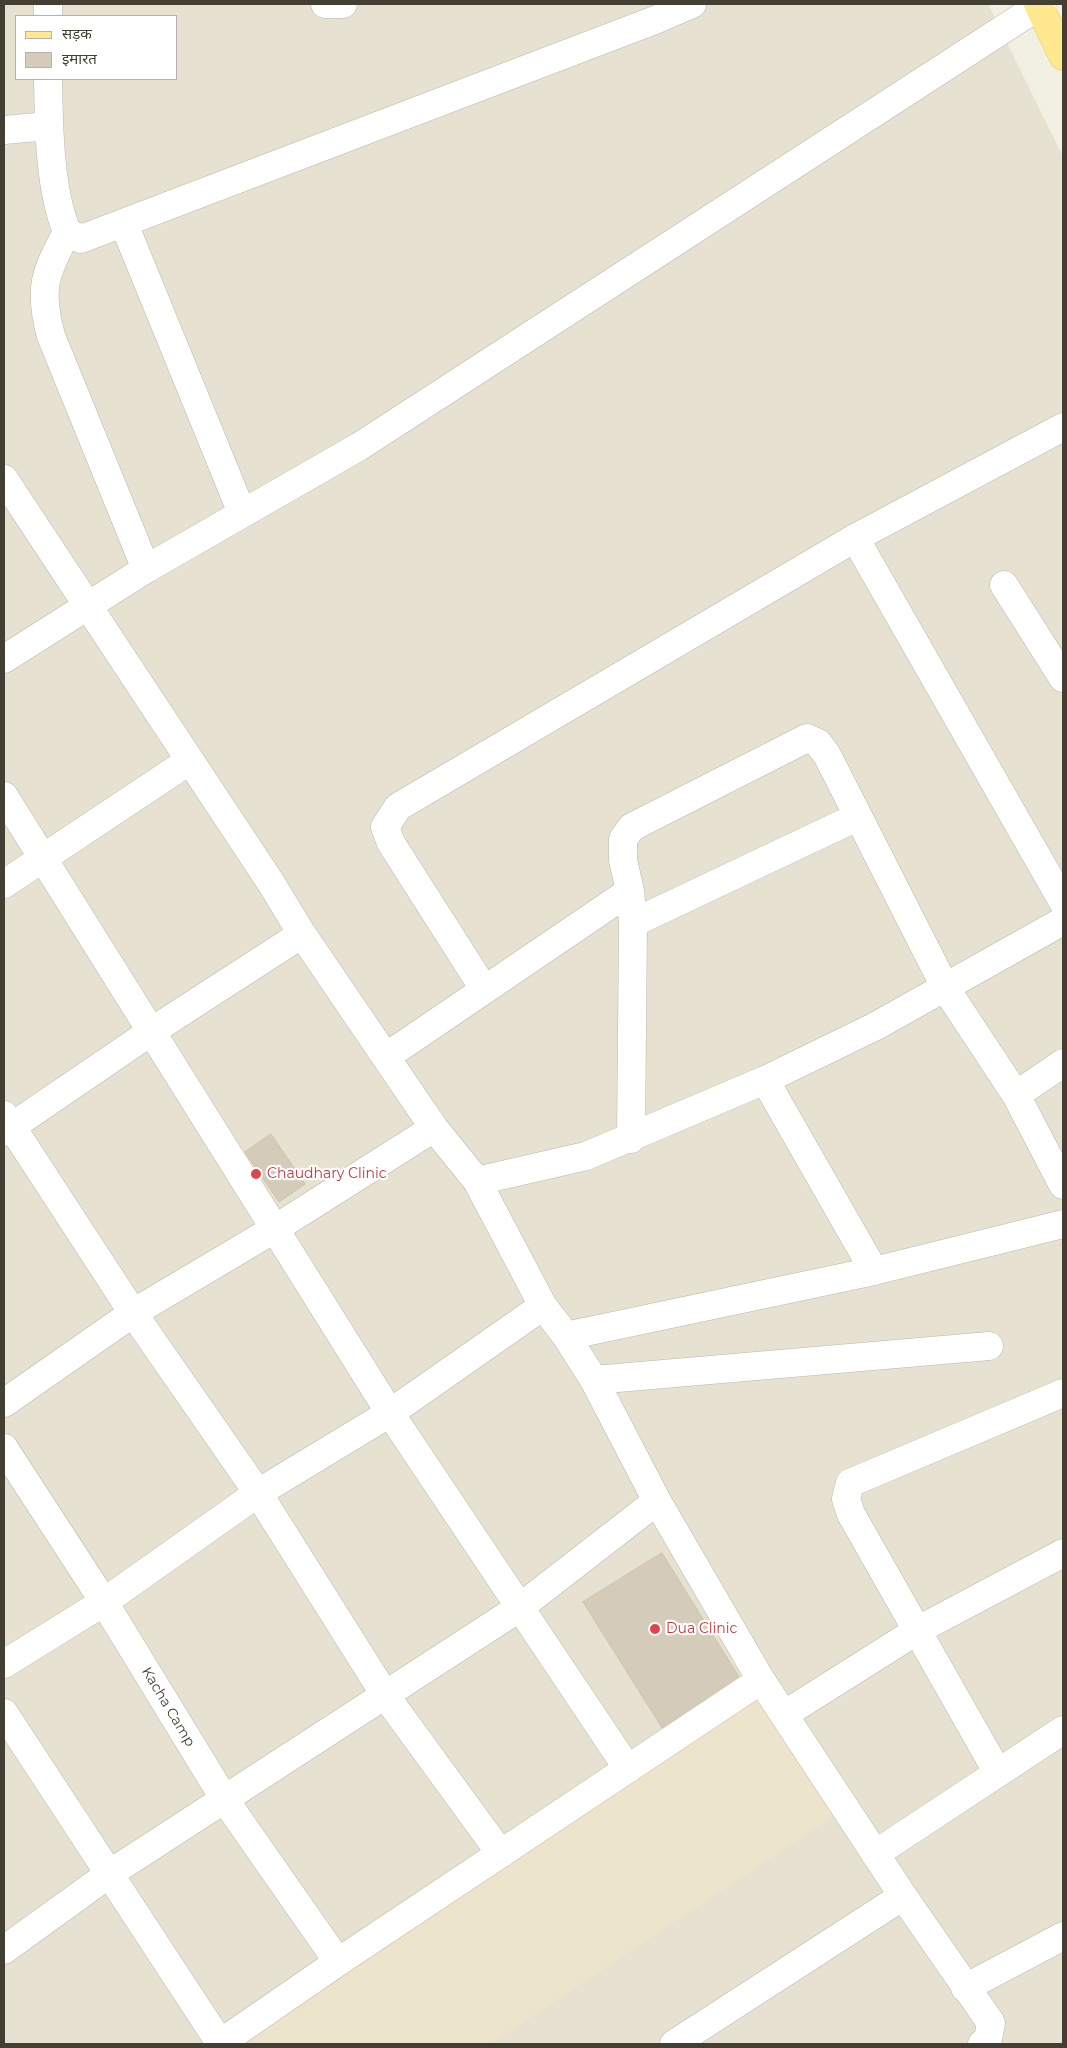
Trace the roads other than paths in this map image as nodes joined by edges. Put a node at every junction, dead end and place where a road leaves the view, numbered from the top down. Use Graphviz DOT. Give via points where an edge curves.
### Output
graph roads {
  1 [pos="325,4"];
  2 [pos="343,4"];
  3 [pos="692,4"];
  4 [pos="1040,4"];
  5 [pos="652,12"];
  6 [pos="1063,56"];
  7 [pos="48,80"];
  8 [pos="49,126"];
  9 [pos="4,130"];
  10 [pos="124,224"];
  11 [pos="67,232"];
  12 [pos="1063,427"];
  13 [pos="4,479"];
  14 [pos="242,513"];
  15 [pos="855,538"];
  16 [pos="146,569"];
  17 [pos="1004,584"];
  18 [pos="86,606"];
  19 [pos="4,659"];
  20 [pos="1063,678"];
  21 [pos="189,761"];
  22 [pos="4,796"];
  23 [pos="857,817"];
  24 [pos="42,858"];
  25 [pos="4,884"];
  26 [pos="630,891"];
  27 [pos="1063,902"];
  28 [pos="1063,921"];
  29 [pos="633,924"];
  30 [pos="302,934"];
  31 [pos="484,989"];
  32 [pos="946,989"];
  33 [pos="152,1031"];
  34 [pos="387,1056"];
  35 [pos="1063,1063"];
  36 [pos="765,1080"];
  37 [pos="1016,1095"];
  38 [pos="6,1124"];
  39 [pos="434,1128"];
  40 [pos="631,1138"];
  41 [pos="477,1181"];
  42 [pos="1063,1185"];
  43 [pos="1063,1224"];
  44 [pos="276,1228"];
  45 [pos="874,1271"];
  46 [pos="543,1306"];
  47 [pos="133,1313"];
  48 [pos="566,1336"];
  49 [pos="989,1346"];
  50 [pos="594,1380"];
  51 [pos="1063,1393"];
  52 [pos="4,1403"];
  53 [pos="390,1413"];
  54 [pos="4,1448"];
  55 [pos="258,1493"];
  56 [pos="657,1501"];
  57 [pos="1063,1553"];
  58 [pos="104,1602"];
  59 [pos="518,1608"];
  60 [pos="918,1630"];
  61 [pos="4,1664"];
  62 [pos="761,1680"];
  63 [pos="385,1695"];
  64 [pos="4,1713"];
  65 [pos="785,1714"];
  66 [pos="1063,1730"];
  67 [pos="628,1769"];
  68 [pos="998,1773"];
  69 [pos="225,1800"];
  70 [pos="501,1854"];
  71 [pos="875,1854"];
  72 [pos="109,1874"];
  73 [pos="903,1896"];
  74 [pos="1063,1936"];
  75 [pos="4,1950"];
  76 [pos="338,1962"];
  77 [pos="965,1988"];
  78 [pos="219,2044"];
  79 [pos="674,2044"];
  80 [pos="982,2044"];
  1 -- 2 [label="street"];
  3 -- 5 [label="street"];
  4 -- 6 [label="main road"];
  4 -- 14 [label="street" via="360,446"];
  5 -- 10 [label="street"];
  7 -- 8 [label="street"];
  8 -- 9 [label="street"];
  8 -- 11 [label="street" via="59,212"];
  10 -- 11 [label="street" via="81,239"];
  10 -- 14 [label="street"];
  11 -- 16 [label="street" via="49,266 43,290 45,314 51,336"];
  12 -- 15 [label="street"];
  13 -- 18 [label="street"];
  14 -- 16 [label="street"];
  15 -- 27 [label="street"];
  15 -- 31 [label="street" via="398,807 385,827 391,843"];
  16 -- 18 [label="street"];
  17 -- 20 [label="street"];
  18 -- 19 [label="street"];
  18 -- 21 [label="street"];
  21 -- 24 [label="street"];
  21 -- 30 [label="street"];
  22 -- 24 [label="street"];
  23 -- 26 [label="street" via="827,755 818,743 807,738 632,827 623,839 623,860"];
  23 -- 29 [label="street"];
  23 -- 32 [label="street"];
  24 -- 25 [label="street"];
  24 -- 33 [label="street"];
  26 -- 29 [label="street"];
  26 -- 31 [label="street"];
  28 -- 32 [label="street"];
  29 -- 40 [label="street"];
  30 -- 33 [label="street"];
  30 -- 34 [label="street"];
  31 -- 34 [label="street"];
  32 -- 36 [label="street"];
  32 -- 37 [label="street"];
  33 -- 38 [label="street"];
  33 -- 44 [label="street"];
  34 -- 39 [label="street"];
  35 -- 37 [label="street"];
  36 -- 40 [label="street"];
  36 -- 45 [label="street"];
  37 -- 42 [label="street"];
  38 -- 47 [label="street"];
  39 -- 41 [label="street"];
  39 -- 44 [label="street"];
  40 -- 41 [label="street" via="586,1156"];
  41 -- 46 [label="street"];
  43 -- 45 [label="street"];
  44 -- 47 [label="street"];
  44 -- 53 [label="street"];
  45 -- 48 [label="street"];
  46 -- 48 [label="street"];
  46 -- 53 [label="street"];
  47 -- 52 [label="street"];
  47 -- 55 [label="street"];
  48 -- 50 [label="street"];
  49 -- 50 [label="street"];
  50 -- 56 [label="street"];
  51 -- 60 [label="street" via="850,1483 846,1499 851,1514"];
  53 -- 55 [label="street"];
  53 -- 59 [label="street"];
  54 -- 58 [label="street, Kacha Camp"];
  55 -- 58 [label="street"];
  55 -- 63 [label="street"];
  56 -- 59 [label="street"];
  56 -- 62 [label="street"];
  57 -- 60 [label="street"];
  58 -- 61 [label="street"];
  58 -- 69 [label="street, Kacha Camp"];
  59 -- 63 [label="street"];
  59 -- 67 [label="street"];
  60 -- 65 [label="street"];
  60 -- 68 [label="street"];
  62 -- 65 [label="street"];
  62 -- 67 [label="street"];
  63 -- 69 [label="street"];
  63 -- 70 [label="street"];
  64 -- 72 [label="street"];
  65 -- 71 [label="street"];
  66 -- 68 [label="street"];
  67 -- 70 [label="street"];
  68 -- 71 [label="street"];
  69 -- 72 [label="street"];
  69 -- 76 [label="street, Kacha Camp"];
  70 -- 76 [label="street"];
  71 -- 73 [label="street"];
  72 -- 75 [label="street"];
  72 -- 78 [label="street"];
  73 -- 77 [label="street"];
  73 -- 79 [label="street"];
  74 -- 77 [label="street"];
  76 -- 78 [label="street"];
  77 -- 80 [label="street" via="991,2022 988,2039"];
}
